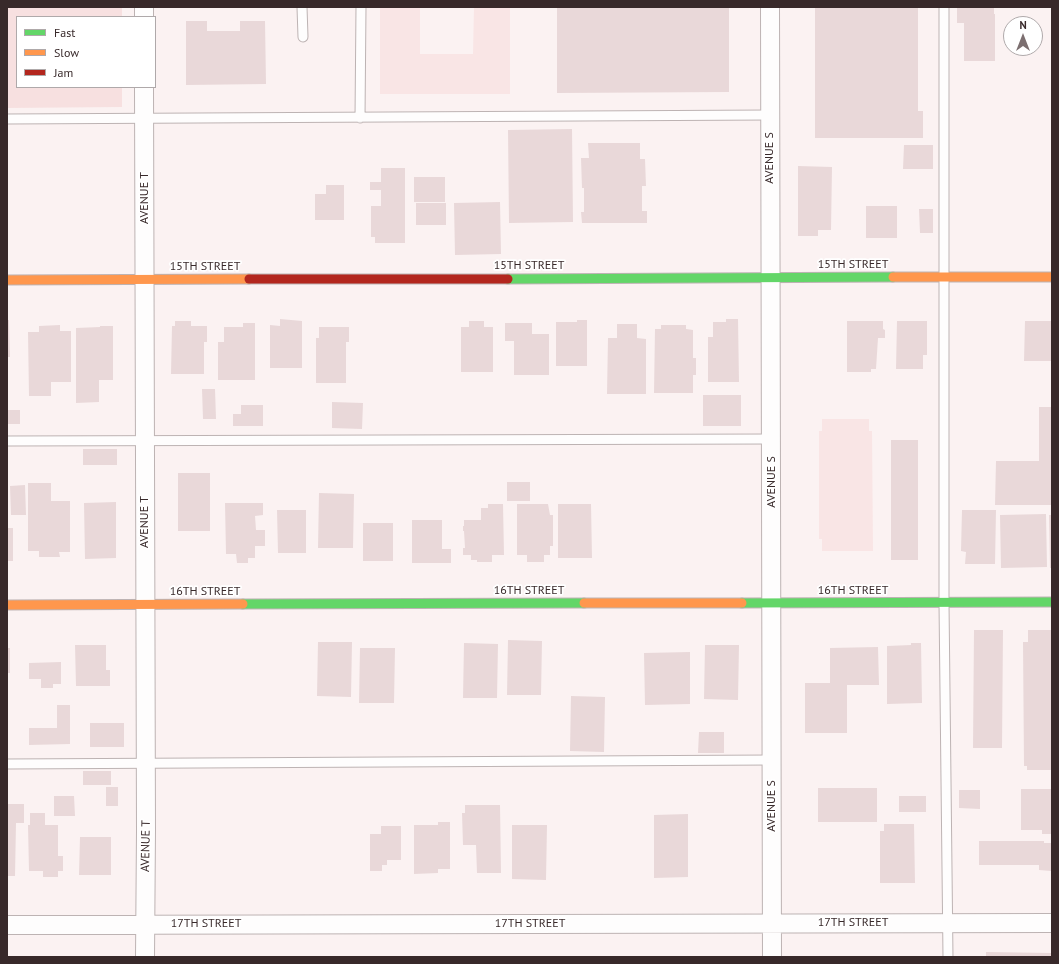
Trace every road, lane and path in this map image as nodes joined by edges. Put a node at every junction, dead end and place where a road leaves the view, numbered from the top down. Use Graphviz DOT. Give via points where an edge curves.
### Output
graph roads {
  1 [pos="302,7"];
  2 [pos="361,7"];
  3 [pos="770,7"];
  4 [pos="944,7"];
  5 [pos="303,37"];
  6 [pos="144,88"];
  7 [pos="770,115"];
  8 [pos="360,118"];
  9 [pos="7,119"];
  10 [pos="144,119"];
  11 [pos="1052,276"];
  12 [pos="771,277"];
  13 [pos="944,277"];
  14 [pos="145,279"];
  15 [pos="7,280"];
  16 [pos="771,439"];
  17 [pos="7,441"];
  18 [pos="145,441"];
  19 [pos="1052,602"];
  20 [pos="772,603"];
  21 [pos="944,603"];
  22 [pos="7,604"];
  23 [pos="146,604"];
  24 [pos="772,760"];
  25 [pos="7,764"];
  26 [pos="146,764"];
  27 [pos="772,923"];
  28 [pos="948,923"];
  29 [pos="1052,923"];
  30 [pos="144,924"];
  31 [pos="7,925"];
  32 [pos="145,957"];
  33 [pos="772,957"];
  34 [pos="948,957"];
  1 -- 5 [label="lane"];
  2 -- 8 [label="lane"];
  3 -- 7 [label="street, AVENUE S"];
  4 -- 13 [label="lane"];
  6 -- 10 [label="street, AVENUE T"];
  7 -- 8 [label="lane"];
  7 -- 12 [label="street, AVENUE S"];
  8 -- 10 [label="lane"];
  9 -- 10 [label="lane"];
  10 -- 14 [label="street, AVENUE T"];
  11 -- 13 [label="street, 15TH STREET"];
  12 -- 13 [label="street, 15TH STREET"];
  12 -- 14 [label="street, 15TH STREET"];
  12 -- 16 [label="street, AVENUE S"];
  13 -- 21 [label="lane"];
  14 -- 15 [label="street, 15TH STREET"];
  14 -- 18 [label="street, AVENUE T"];
  16 -- 18 [label="lane"];
  16 -- 20 [label="street, AVENUE S"];
  17 -- 18 [label="lane"];
  18 -- 23 [label="street, AVENUE T"];
  19 -- 21 [label="street, 16TH STREET"];
  20 -- 21 [label="street, 16TH STREET"];
  20 -- 23 [label="street, 16TH STREET"];
  20 -- 24 [label="street, AVENUE S"];
  21 -- 28 [label="lane"];
  22 -- 23 [label="street, 16TH STREET"];
  23 -- 26 [label="street, AVENUE T"];
  24 -- 26 [label="lane"];
  24 -- 27 [label="street, AVENUE S"];
  25 -- 26 [label="lane"];
  26 -- 30 [label="street, AVENUE T"];
  27 -- 28 [label="street, 17TH STREET"];
  27 -- 30 [label="street, 17TH STREET"];
  27 -- 33 [label="street, AVENUE S"];
  28 -- 29 [label="street, 17TH STREET"];
  28 -- 34 [label="lane"];
  30 -- 31 [label="street, 17TH STREET"];
  30 -- 32 [label="street, AVENUE T"];
}
